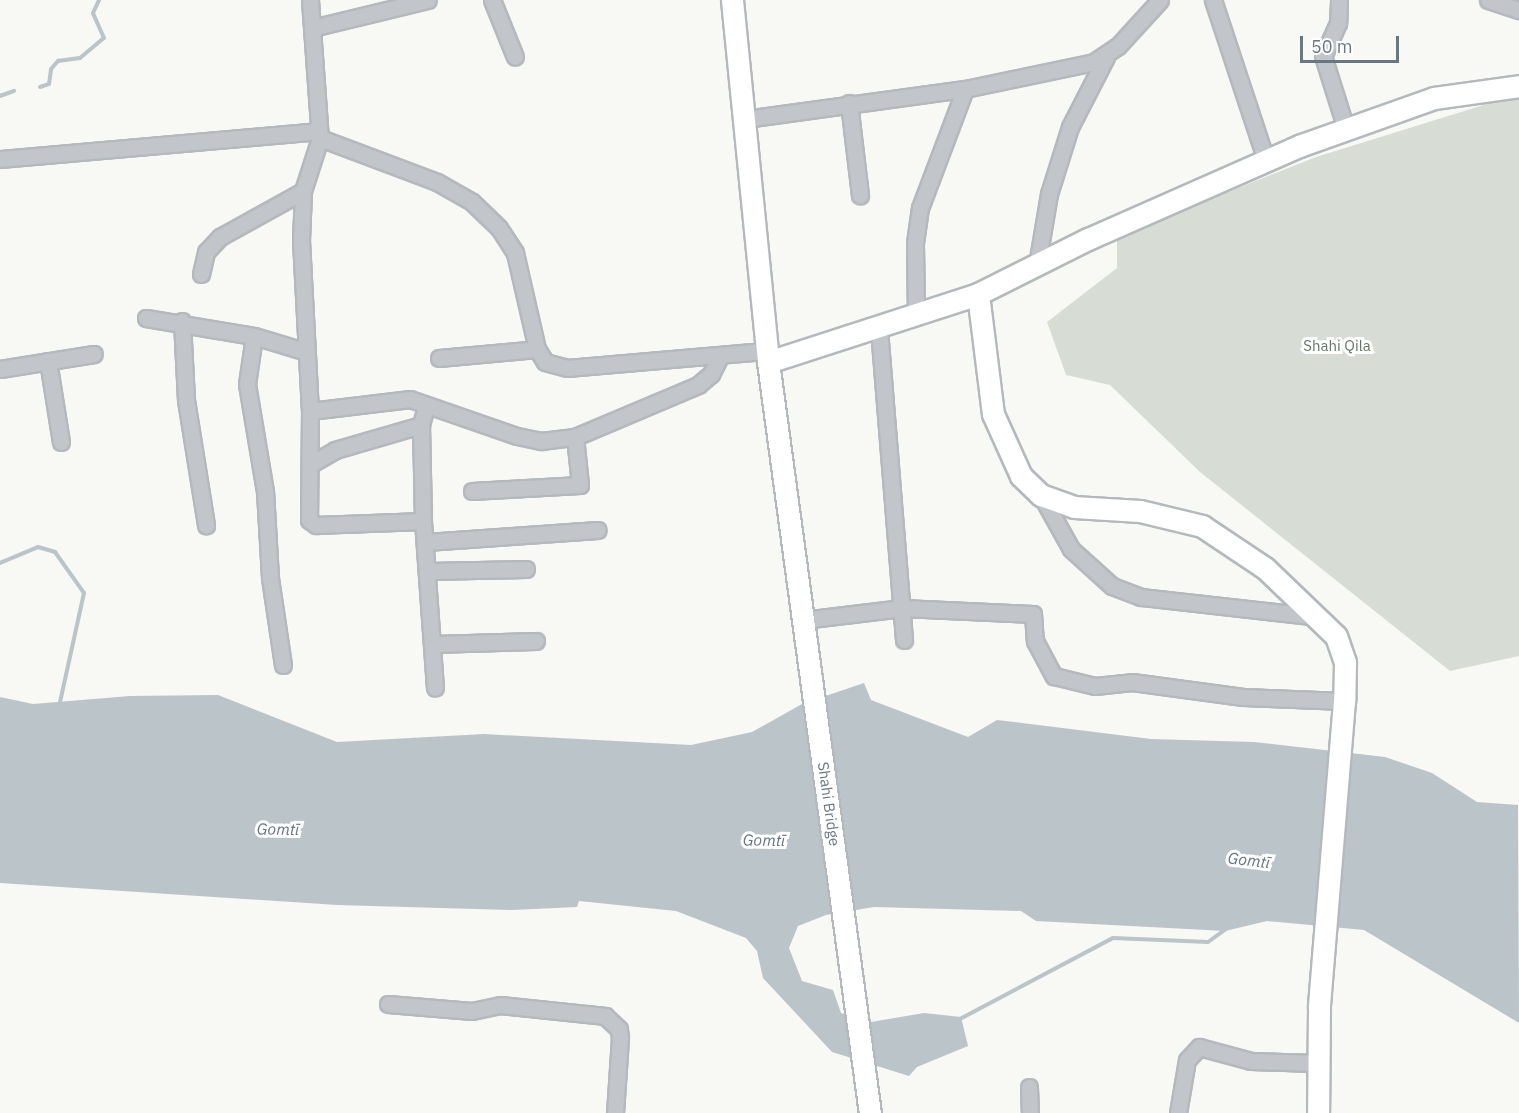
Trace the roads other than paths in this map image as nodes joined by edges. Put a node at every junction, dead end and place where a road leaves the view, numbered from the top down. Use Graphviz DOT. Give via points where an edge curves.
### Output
graph roads {
  1 [pos="310,0"];
  2 [pos="428,0"];
  3 [pos="492,0"];
  4 [pos="732,0"];
  5 [pos="1160,0"];
  6 [pos="1213,0"];
  7 [pos="1339,0"];
  8 [pos="1488,0"];
  9 [pos="1519,10"];
  10 [pos="312,28"];
  11 [pos="515,57"];
  12 [pos="1106,57"];
  13 [pos="1519,86"];
  14 [pos="965,89"];
  15 [pos="849,103"];
  16 [pos="745,118"];
  17 [pos="1346,129"];
  18 [pos="320,134"];
  19 [pos="0,159"];
  20 [pos="1266,160"];
  21 [pos="303,191"];
  22 [pos="860,195"];
  23 [pos="1037,265"];
  24 [pos="201,274"];
  25 [pos="978,294"];
  26 [pos="916,316"];
  27 [pos="146,318"];
  28 [pos="182,321"];
  29 [pos="879,328"];
  30 [pos="254,336"];
  31 [pos="537,349"];
  32 [pos="304,351"];
  33 [pos="94,354"];
  34 [pos="439,357"];
  35 [pos="767,357"];
  36 [pos="718,358"];
  37 [pos="48,361"];
  38 [pos="0,369"];
  39 [pos="426,407"];
  40 [pos="310,411"];
  41 [pos="422,425"];
  42 [pos="575,437"];
  43 [pos="61,442"];
  44 [pos="311,464"];
  45 [pos="472,490"];
  46 [pos="1041,495"];
  47 [pos="423,521"];
  48 [pos="206,525"];
  49 [pos="598,530"];
  50 [pos="426,542"];
  51 [pos="526,569"];
  52 [pos="428,571"];
  53 [pos="902,608"];
  54 [pos="1321,617"];
  55 [pos="803,620"];
  56 [pos="904,640"];
  57 [pos="536,641"];
  58 [pos="432,644"];
  59 [pos="283,665"];
  60 [pos="435,688"];
  61 [pos="1344,701"];
  62 [pos="388,1005"];
  63 [pos="1316,1063"];
  64 [pos="1029,1087"];
  65 [pos="870,1112"];
  66 [pos="615,1113"];
  67 [pos="1030,1113"];
  68 [pos="1178,1113"];
  69 [pos="1318,1113"];
  1 -- 10 [label="street"];
  2 -- 10 [label="street"];
  3 -- 11 [label="street"];
  4 -- 16 [label="main road, Shahi Bridge"];
  5 -- 12 [label="street"];
  6 -- 20 [label="street"];
  7 -- 17 [label="street" via="1338,23 1323,56"];
  8 -- 9 [label="street"];
  10 -- 18 [label="street"];
  12 -- 14 [label="street"];
  12 -- 23 [label="street" via="1070,127 1049,194"];
  13 -- 17 [label="main road" via="1434,98"];
  14 -- 15 [label="street"];
  14 -- 26 [label="street" via="920,208 915,243"];
  15 -- 16 [label="street"];
  15 -- 22 [label="street"];
  16 -- 35 [label="main road, Shahi Bridge"];
  17 -- 20 [label="main road"];
  18 -- 19 [label="street"];
  18 -- 21 [label="street"];
  18 -- 31 [label="street" via="437,182 472,202 499,228 515,253"];
  20 -- 23 [label="main road"];
  21 -- 24 [label="street" via="219,237 206,252"];
  21 -- 32 [label="street"];
  23 -- 25 [label="main road"];
  25 -- 26 [label="main road"];
  25 -- 46 [label="main road" via="993,414 1021,476"];
  26 -- 29 [label="main road"];
  27 -- 28 [label="street"];
  28 -- 30 [label="street"];
  28 -- 48 [label="street" via="186,400"];
  29 -- 35 [label="main road"];
  29 -- 53 [label="street"];
  30 -- 32 [label="street"];
  30 -- 59 [label="street" via="247,384 265,491 270,578"];
  31 -- 34 [label="street"];
  31 -- 36 [label="street" via="545,362 567,368"];
  32 -- 40 [label="street"];
  33 -- 37 [label="street"];
  35 -- 36 [label="street"];
  35 -- 55 [label="main road, Shahi Bridge"];
  36 -- 42 [label="street" via="711,374 698,385"];
  37 -- 38 [label="street"];
  37 -- 43 [label="street"];
  39 -- 40 [label="street" via="398,399"];
  39 -- 41 [label="street"];
  39 -- 42 [label="street" via="541,441"];
  40 -- 44 [label="street"];
  41 -- 44 [label="street" via="335,450"];
  41 -- 47 [label="street"];
  42 -- 45 [label="street" via="580,485"];
  44 -- 47 [label="street" via="311,523"];
  46 -- 54 [label="main road" via="1074,507 1140,511 1202,526 1265,568"];
  46 -- 54 [label="street" via="1071,549 1112,586 1141,597"];
  47 -- 50 [label="street"];
  49 -- 50 [label="street"];
  50 -- 52 [label="street"];
  51 -- 52 [label="street"];
  52 -- 58 [label="street"];
  53 -- 55 [label="street"];
  53 -- 56 [label="street"];
  53 -- 61 [label="street" via="1033,614 1035,641 1054,676 1095,686 1132,682 1243,697"];
  54 -- 61 [label="main road" via="1336,636 1345,663"];
  55 -- 65 [label="main road, Shahi Bridge"];
  57 -- 58 [label="street"];
  58 -- 60 [label="street"];
  61 -- 63 [label="main road"];
  62 -- 66 [label="street" via="472,1011 512,1005 604,1016 619,1029"];
  63 -- 68 [label="street" via="1251,1061 1199,1047 1187,1059"];
  63 -- 69 [label="main road"];
  64 -- 67 [label="street"];
}
